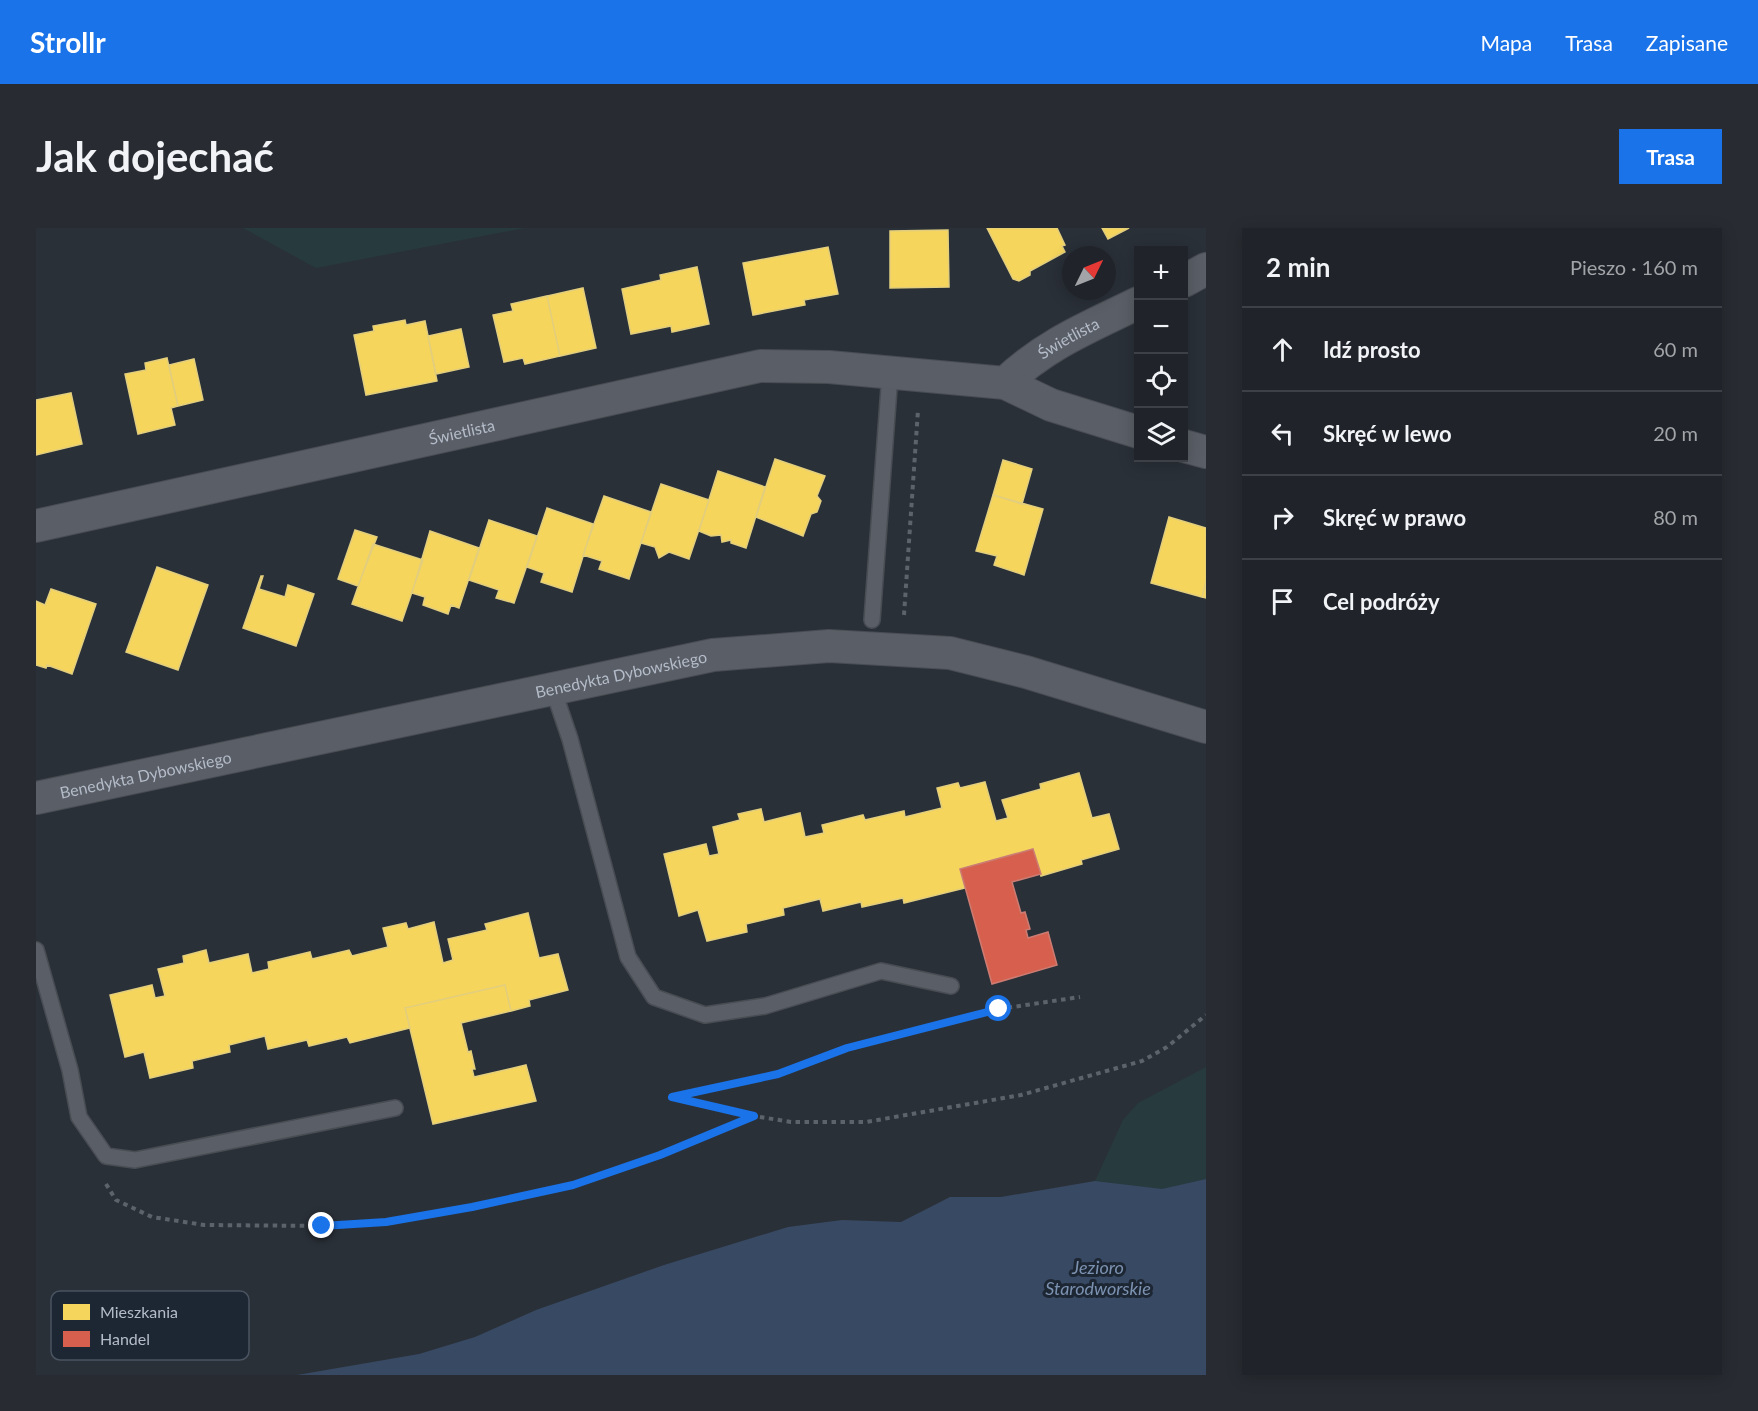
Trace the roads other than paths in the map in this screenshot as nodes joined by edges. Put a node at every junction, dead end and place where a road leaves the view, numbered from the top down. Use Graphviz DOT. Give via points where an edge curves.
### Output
graph roads {
  1 [pos="1206,269"];
  2 [pos="1188,279"];
  3 [pos="1134,305"];
  4 [pos="890,374"];
  5 [pos="1005,383"];
  6 [pos="1134,431"];
  7 [pos="1188,447"];
  8 [pos="1206,452"];
  9 [pos="36,526"];
  10 [pos="872,620"];
  11 [pos="553,689"];
  12 [pos="1206,727"];
  13 [pos="36,798"];
  14 [pos="36,950"];
  15 [pos="951,986"];
  16 [pos="395,1108"];
  1 -- 2 [label="street"];
  3 -- 5 [label="street, Świetlista" via="1037,355"];
  4 -- 5 [label="street, Świetlista"];
  4 -- 9 [label="street, Świetlista" via="829,367 760,366"];
  4 -- 10 [label="lane"];
  5 -- 6 [label="street, Świetlista" via="1051,405"];
  7 -- 8 [label="street"];
  11 -- 12 [label="street, Benedykta Dybowskiego" via="713,655 829,646 872,647 950,653"];
  11 -- 13 [label="street, Benedykta Dybowskiego"];
  11 -- 15 [label="lane" via="628,957 654,997 705,1015 765,1006 881,971"];
  14 -- 16 [label="lane" via="70,1070 79,1117 106,1156 135,1160"];
}
